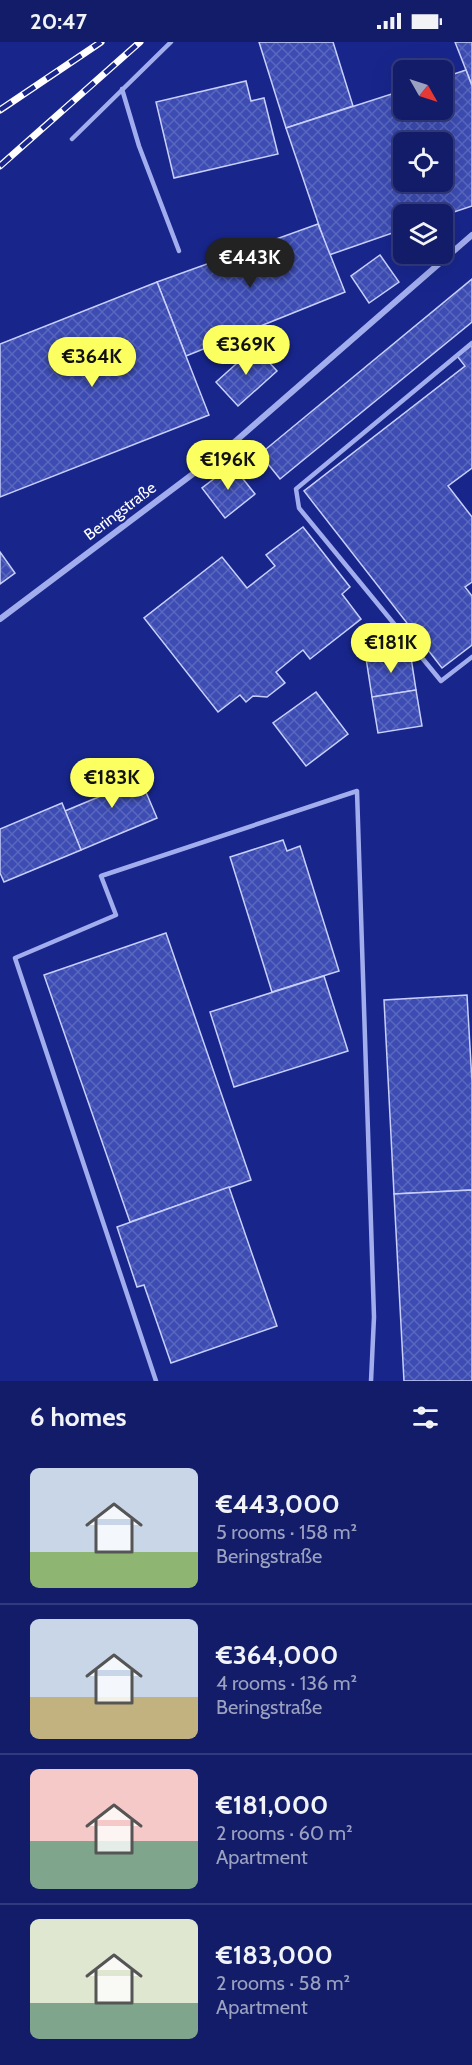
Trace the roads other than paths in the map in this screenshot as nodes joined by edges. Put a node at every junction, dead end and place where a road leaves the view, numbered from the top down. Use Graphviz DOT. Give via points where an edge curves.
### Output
graph roads {
  1 [pos="171,42"];
  2 [pos="122,89"];
  3 [pos="72,139"];
  4 [pos="472,235"];
  5 [pos="179,252"];
  6 [pos="472,343"];
  7 [pos="0,619"];
  8 [pos="472,657"];
  9 [pos="156,1381"];
  10 [pos="371,1381"];
  1 -- 2 [label="lane"];
  2 -- 3 [label="lane"];
  2 -- 5 [label="lane"];
  4 -- 7 [label="street, Beringstraße" via="230,446"];
  6 -- 8 [label="lane" via="296,489 298,508 441,681"];
  9 -- 10 [label="lane" via="15,958 116,915 101,876 357,791 374,1317"];
}
